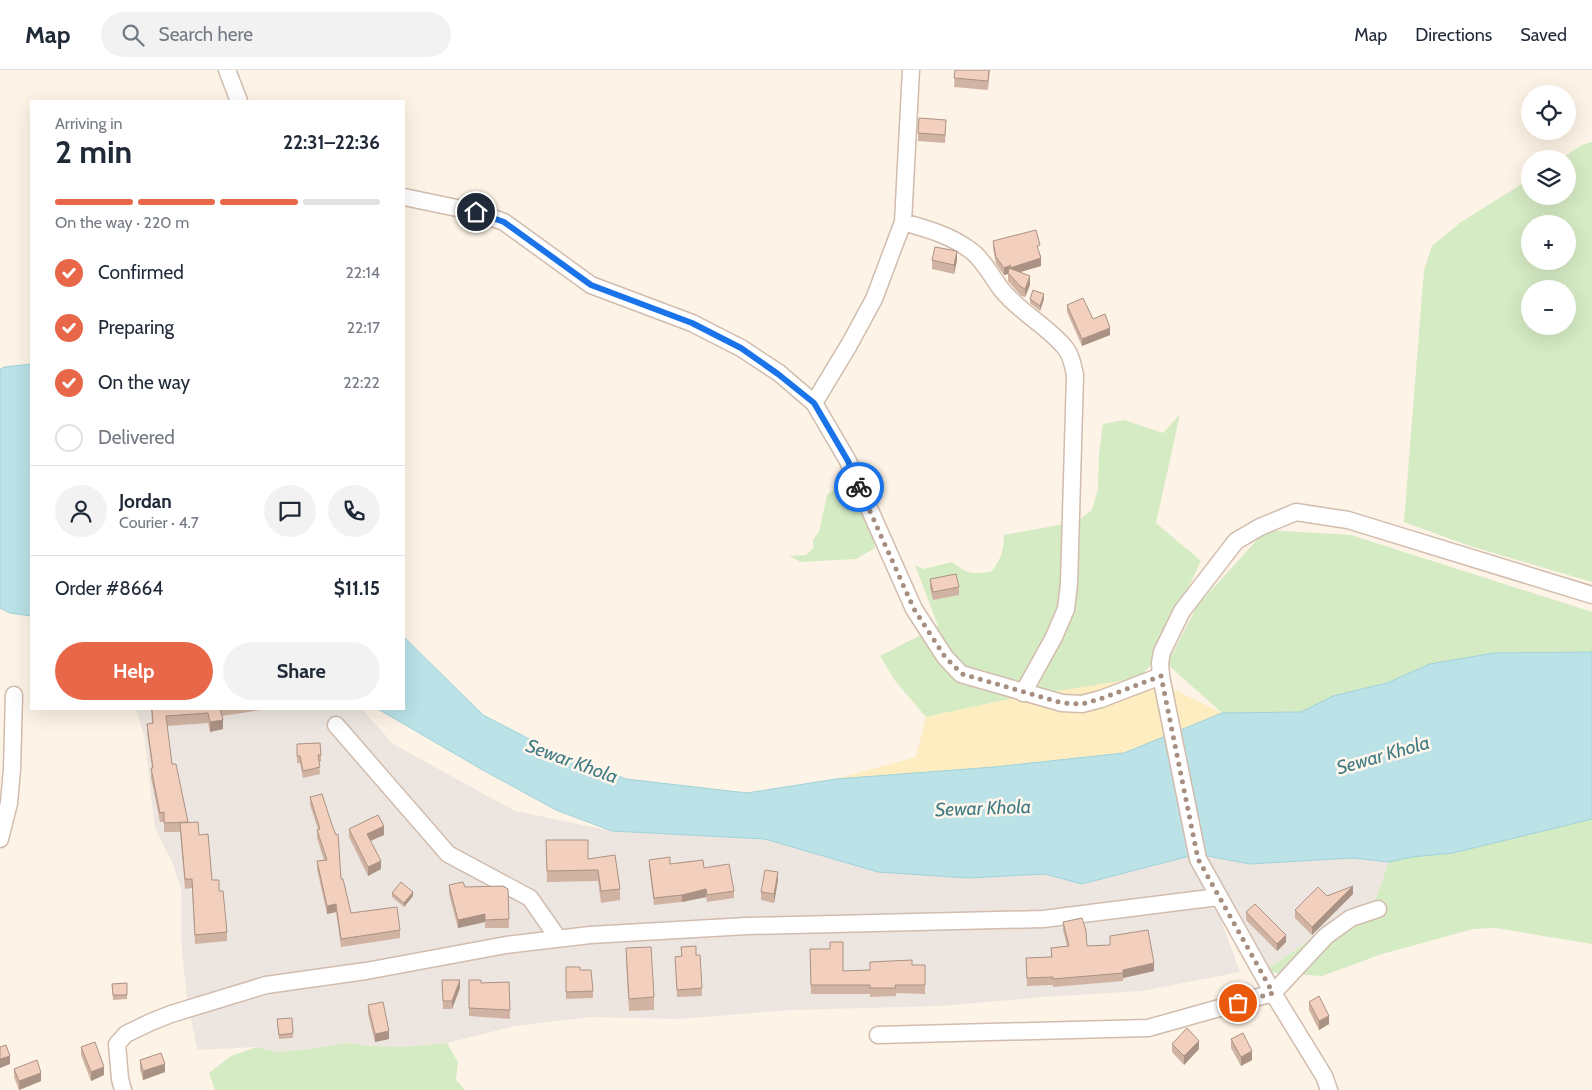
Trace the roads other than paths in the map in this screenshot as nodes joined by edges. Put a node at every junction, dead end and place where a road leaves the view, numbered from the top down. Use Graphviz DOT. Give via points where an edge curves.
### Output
graph roads {
  1 [pos="227,70"];
  2 [pos="911,70"];
  3 [pos="239,100"];
  4 [pos="405,196"];
  5 [pos="903,222"];
  6 [pos="814,403"];
  7 [pos="1592,595"];
  8 [pos="1161,676"];
  9 [pos="1023,693"];
  10 [pos="14,695"];
  11 [pos="336,724"];
  12 [pos="0,839"];
  13 [pos="1218,897"];
  14 [pos="1378,909"];
  15 [pos="558,938"];
  16 [pos="1273,993"];
  17 [pos="878,1035"];
  18 [pos="123,1090"];
  19 [pos="1330,1090"];
  1 -- 3 [label="street"];
  2 -- 5 [label="street"];
  4 -- 6 [label="street" via="476,212 504,222 591,285 692,323 741,348"];
  5 -- 6 [label="street" via="874,299"];
  5 -- 9 [label="street" via="949,237 972,251 1003,292 1060,341 1072,362 1075,375 1066,608"];
  6 -- 9 [label="street" via="848,461 914,609 945,657 962,674"];
  7 -- 8 [label="street" via="1348,520 1296,512 1236,541 1182,611 1162,652"];
  8 -- 9 [label="street" via="1082,704 1062,703"];
  8 -- 13 [label="street" via="1198,859"];
  10 -- 12 [label="street" via="9,803"];
  11 -- 15 [label="street" via="448,854 530,898"];
  13 -- 15 [label="street" via="1043,919 747,926"];
  13 -- 16 [label="street"];
  14 -- 16 [label="street" via="1352,918 1326,936"];
  15 -- 18 [label="street" via="266,985 171,1014 126,1034 117,1044"];
  16 -- 17 [label="street" via="1148,1028"];
  16 -- 19 [label="street"];
}
